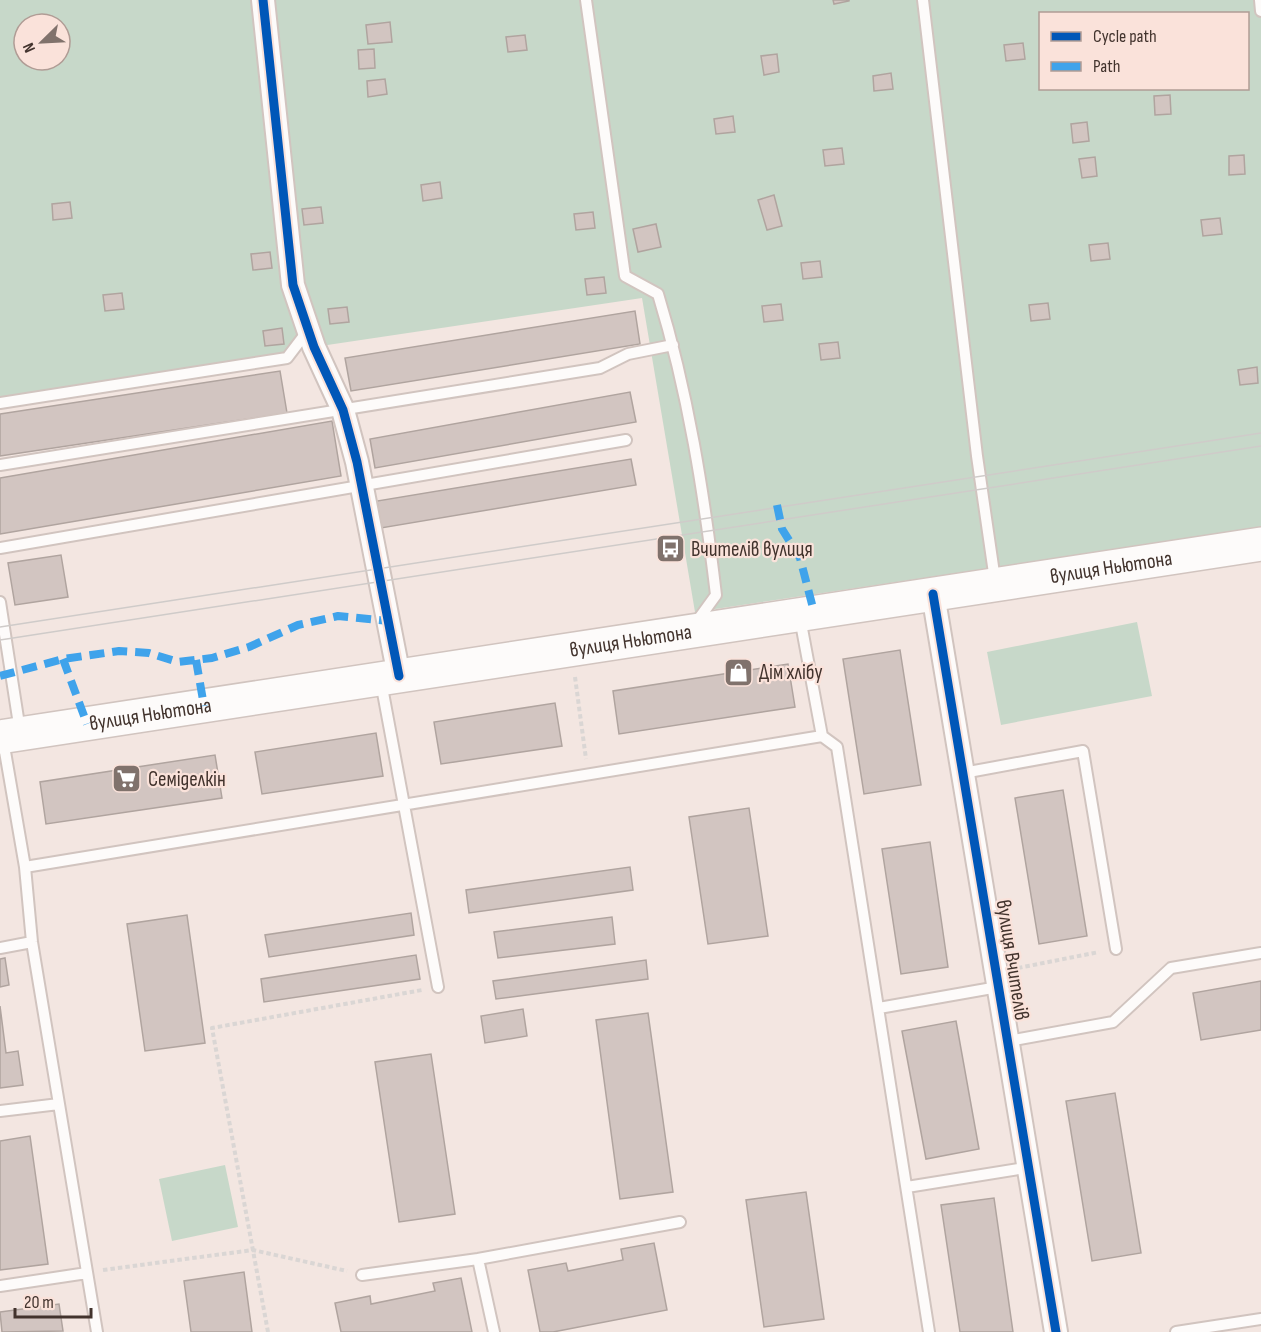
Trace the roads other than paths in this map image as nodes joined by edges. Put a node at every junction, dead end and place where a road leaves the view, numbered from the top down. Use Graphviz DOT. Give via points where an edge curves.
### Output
graph roads {
  1 [pos="263,0"];
  2 [pos="586,0"];
  3 [pos="923,0"];
  4 [pos="1260,0"];
  5 [pos="1261,11"];
  6 [pos="308,330"];
  7 [pos="673,345"];
  8 [pos="0,403"];
  9 [pos="343,410"];
  10 [pos="626,440"];
  11 [pos="0,465"];
  12 [pos="363,485"];
  13 [pos="1261,544"];
  14 [pos="0,548"];
  15 [pos="996,585"];
  16 [pos="933,594"];
  17 [pos="0,602"];
  18 [pos="800,615"];
  19 [pos="689,632"];
  20 [pos="390,677"];
  21 [pos="8,736"];
  22 [pos="822,736"];
  23 [pos="963,773"];
  24 [pos="404,805"];
  25 [pos="25,867"];
  26 [pos="32,942"];
  27 [pos="0,948"];
  28 [pos="1116,949"];
  29 [pos="1261,953"];
  30 [pos="997,979"];
  31 [pos="438,987"];
  32 [pos="879,1008"];
  33 [pos="1008,1041"];
  34 [pos="59,1104"];
  35 [pos="0,1111"];
  36 [pos="1031,1167"];
  37 [pos="908,1187"];
  38 [pos="680,1222"];
  39 [pos="478,1258"];
  40 [pos="87,1273"];
  41 [pos="362,1275"];
  42 [pos="0,1286"];
  43 [pos="1261,1319"];
  44 [pos="97,1332"];
  45 [pos="494,1332"];
  46 [pos="929,1332"];
  47 [pos="1056,1332"];
  48 [pos="1176,1332"];
  1 -- 6 [label="street" via="293,285"];
  2 -- 7 [label="lane" via="625,276 658,294"];
  3 -- 15 [label="lane"];
  4 -- 5 [label="lane"];
  6 -- 8 [label="lane" via="287,358"];
  6 -- 9 [label="street"];
  7 -- 9 [label="lane" via="628,354 600,368"];
  7 -- 19 [label="lane" via="705,506 716,594"];
  9 -- 11 [label="lane"];
  9 -- 12 [label="street"];
  10 -- 12 [label="lane"];
  12 -- 14 [label="lane"];
  12 -- 20 [label="street"];
  13 -- 15 [label="main road, вулиця Ньютона"];
  15 -- 16 [label="main road, вулиця Ньютона"];
  16 -- 18 [label="main road, вулиця Ньютона"];
  16 -- 23 [label="street, вулиця Вчителів"];
  17 -- 21 [label="lane"];
  18 -- 19 [label="main road, вулиця Ньютона"];
  18 -- 22 [label="lane"];
  19 -- 20 [label="main road, вулиця Ньютона"];
  20 -- 21 [label="main road, вулиця Ньютона"];
  20 -- 24 [label="lane"];
  21 -- 25 [label="lane"];
  22 -- 24 [label="lane"];
  22 -- 32 [label="lane" via="837,747"];
  23 -- 28 [label="lane" via="1083,751"];
  23 -- 30 [label="street, вулиця Вчителів"];
  24 -- 25 [label="lane"];
  24 -- 31 [label="lane"];
  25 -- 26 [label="lane"];
  26 -- 27 [label="lane"];
  26 -- 34 [label="lane"];
  29 -- 33 [label="lane" via="1171,968 1113,1022"];
  30 -- 32 [label="lane"];
  30 -- 33 [label="street, вулиця Вчителів"];
  32 -- 37 [label="lane"];
  33 -- 36 [label="street, вулиця Вчителів"];
  34 -- 35 [label="lane"];
  34 -- 40 [label="lane"];
  36 -- 37 [label="lane"];
  36 -- 47 [label="street, вулиця Вчителів"];
  37 -- 46 [label="lane"];
  38 -- 39 [label="lane"];
  39 -- 41 [label="lane"];
  39 -- 45 [label="lane"];
  40 -- 42 [label="lane"];
  40 -- 44 [label="lane"];
  43 -- 48 [label="lane"];
}
